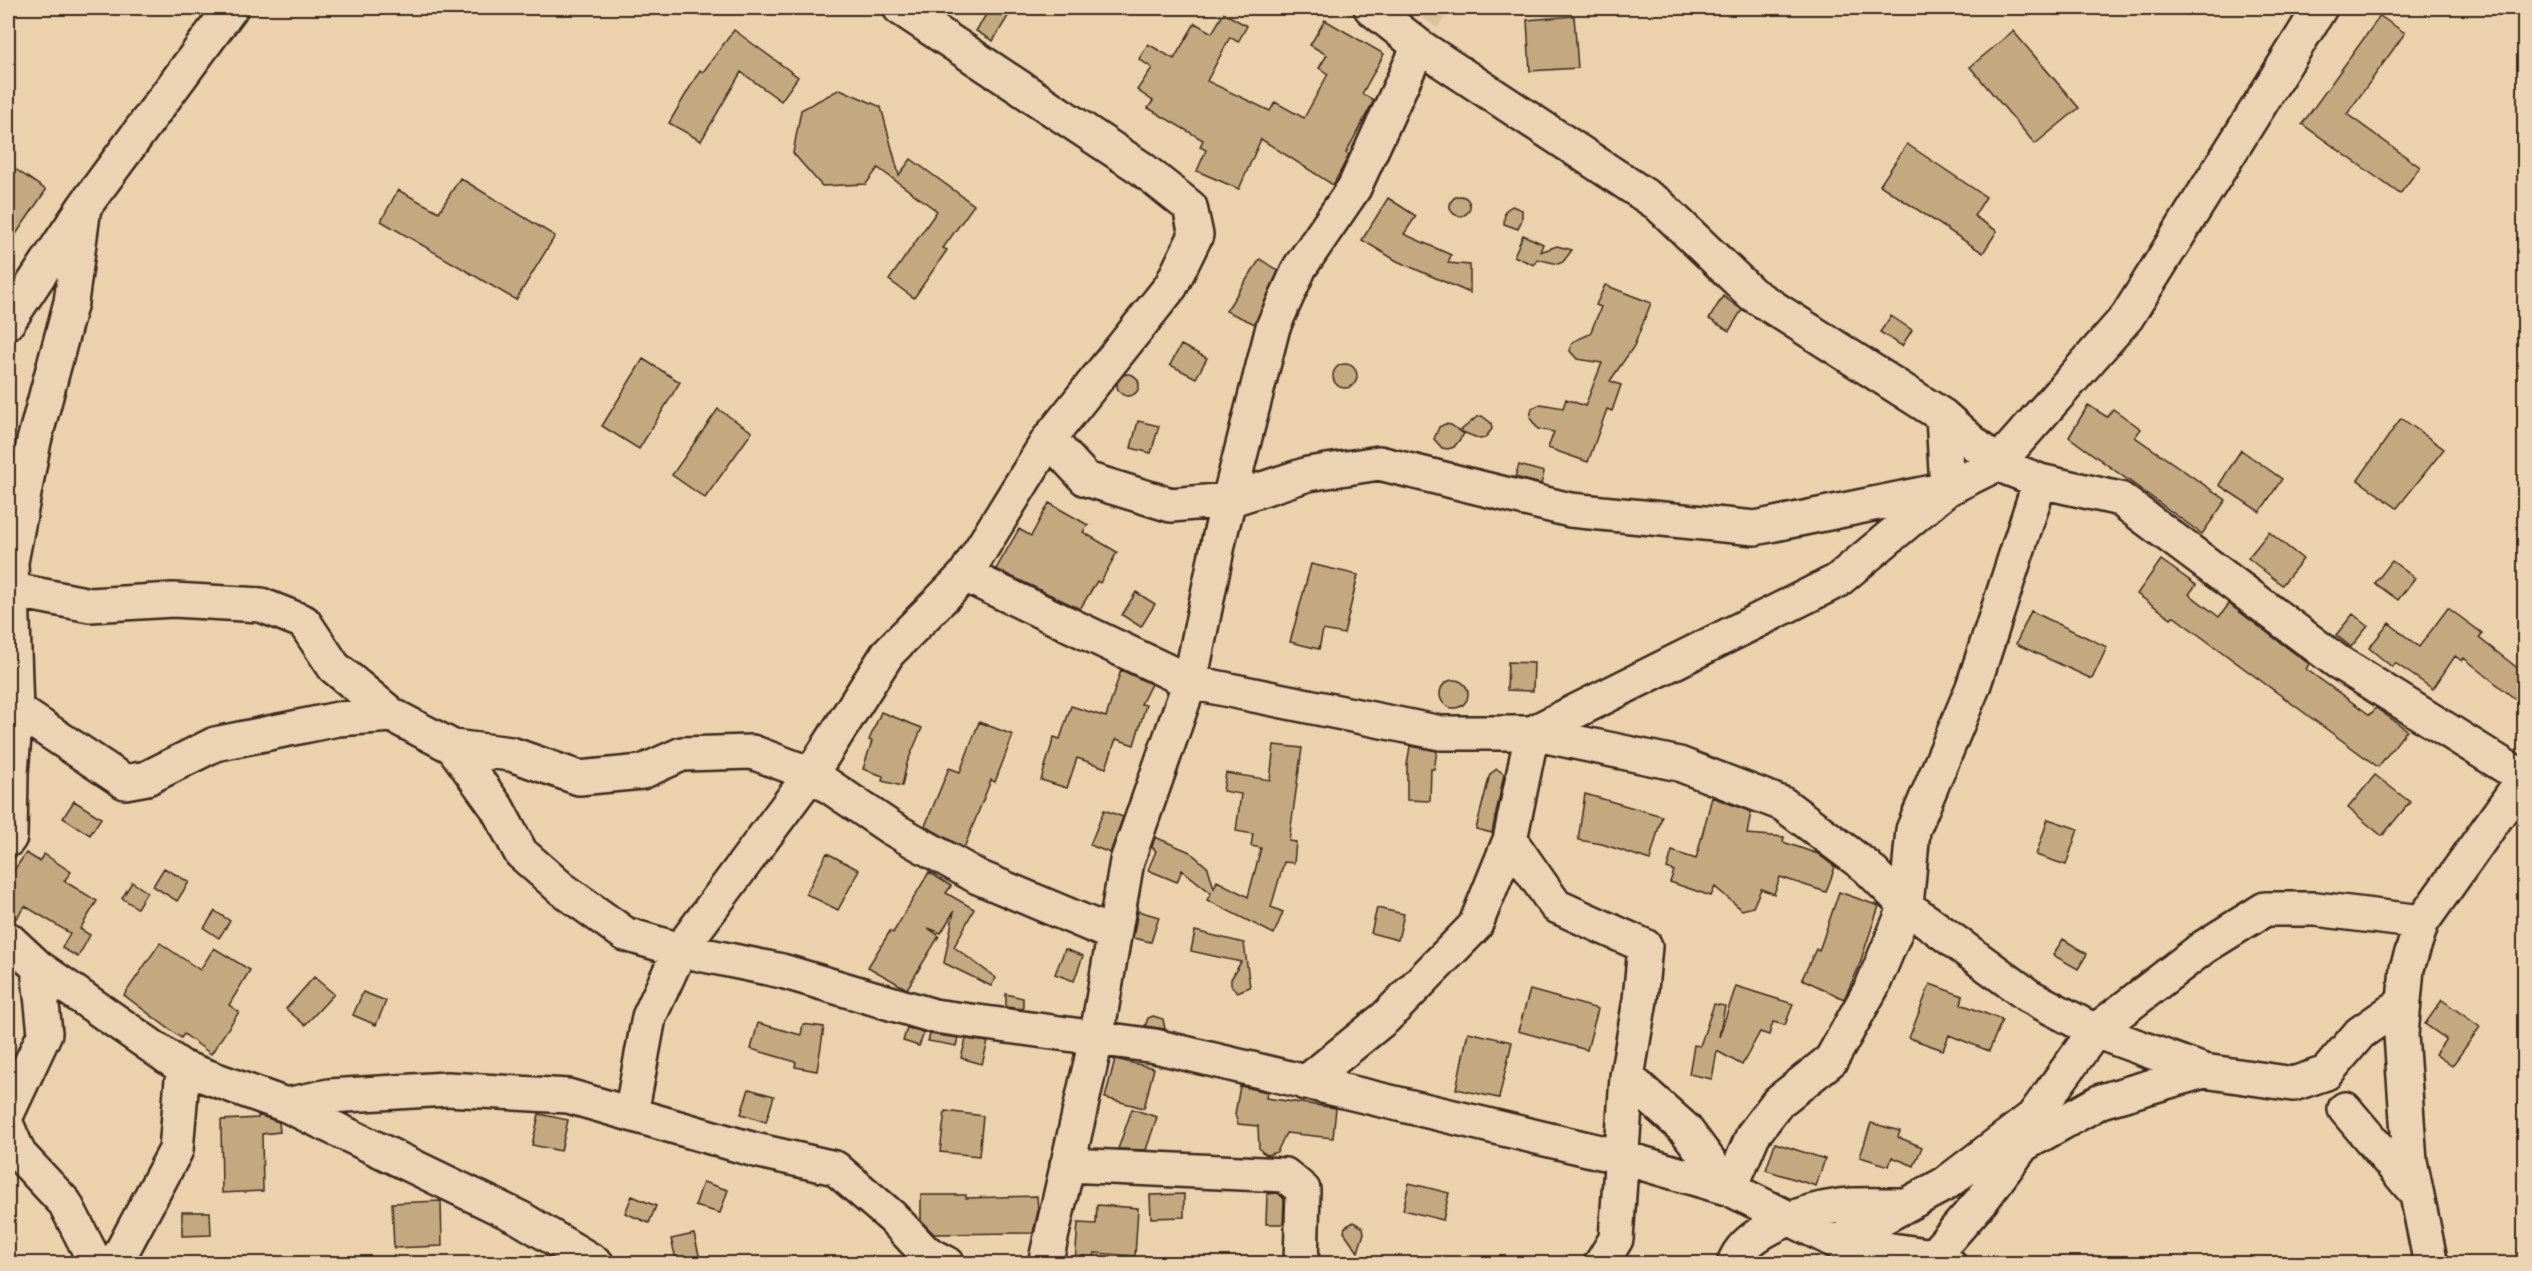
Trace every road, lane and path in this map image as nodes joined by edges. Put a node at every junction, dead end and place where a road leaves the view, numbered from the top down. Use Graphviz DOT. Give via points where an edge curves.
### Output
graph roads {
  1 [pos="231,8"];
  2 [pos="900,8"];
  3 [pos="1371,8"];
  4 [pos="2320,8"];
  5 [pos="1419,46"];
  6 [pos="84,207"];
  7 [pos="8,322"];
  8 [pos="1943,416"];
  9 [pos="1049,439"];
  10 [pos="1998,464"];
  11 [pos="2040,481"];
  12 [pos="1947,489"];
  13 [pos="1230,500"];
  14 [pos="965,575"];
  15 [pos="13,590"];
  16 [pos="1190,682"];
  17 [pos="12,708"];
  18 [pos="392,715"];
  19 [pos="1532,733"];
  20 [pos="453,747"];
  21 [pos="811,774"];
  22 [pos="1913,830"];
  23 [pos="8,840"];
  24 [pos="1510,840"];
  25 [pos="1867,867"];
  26 [pos="1906,906"];
  27 [pos="2422,922"];
  28 [pos="1113,934"];
  29 [pos="8,939"];
  30 [pos="680,950"];
  31 [pos="38,967"];
  32 [pos="2403,1003"];
  33 [pos="2095,1030"];
  34 [pos="1096,1040"];
  35 [pos="183,1068"];
  36 [pos="2204,1071"];
  37 [pos="1627,1077"];
  38 [pos="1305,1083"];
  39 [pos="2293,1084"];
  40 [pos="286,1105"];
  41 [pos="2345,1109"];
  42 [pos="8,1112"];
  43 [pos="632,1114"];
  44 [pos="2408,1121"];
  45 [pos="8,1128"];
  46 [pos="1621,1157"];
  47 [pos="1067,1165"];
  48 [pos="1730,1190"];
  49 [pos="2418,1195"];
  50 [pos="1907,1204"];
  51 [pos="1789,1219"];
  52 [pos="1837,1242"];
  53 [pos="1937,1261"];
  54 [pos="96,1263"];
  55 [pos="115,1263"];
  56 [pos="597,1263"];
  57 [pos="948,1263"];
  58 [pos="1044,1263"];
  59 [pos="1301,1263"];
  60 [pos="1601,1263"];
  61 [pos="1734,1263"];
  62 [pos="2432,1263"];
  63 [pos="2444,1263"];
  1 -- 6 [label="street"];
  2 -- 9 [label="street" via="1078,125 1190,207 1196,235 1171,286"];
  3 -- 5 [label="street"];
  4 -- 10 [label="street" via="2127,317"];
  5 -- 8 [label="street" via="1658,204 1752,294"];
  5 -- 13 [label="street" via="1354,188 1300,267 1273,327"];
  6 -- 7 [label="street"];
  6 -- 15 [label="street" via="71,302 30,463 11,562"];
  8 -- 10 [label="street"];
  8 -- 12 [label="street"];
  9 -- 13 [label="street" via="1086,479 1171,505"];
  9 -- 14 [label="street"];
  10 -- 11 [label="street"];
  10 -- 12 [label="street"];
  11 -- 22 [label="street" via="1973,687"];
  11 -- 27 [label="street" via="2120,499 2338,662 2524,778"];
  12 -- 13 [label="street" via="1755,528 1570,510 1379,463 1308,474"];
  12 -- 19 [label="street" via="1837,581"];
  13 -- 16 [label="street"];
  14 -- 16 [label="street"];
  14 -- 21 [label="street" via="888,653"];
  15 -- 17 [label="street"];
  15 -- 18 [label="street" via="90,605 173,600 261,605 304,622 334,667"];
  16 -- 19 [label="street" via="1441,733"];
  16 -- 28 [label="street" via="1127,861"];
  17 -- 18 [label="street" via="125,782 147,778 215,744 338,719"];
  17 -- 23 [label="street"];
  18 -- 20 [label="street"];
  19 -- 24 [label="street"];
  19 -- 25 [label="street" via="1679,764 1783,804"];
  20 -- 21 [label="street" via="511,754 579,778 642,772 682,754 752,752"];
  20 -- 30 [label="street" via="497,808 521,853 625,934"];
  21 -- 28 [label="street" via="891,828 978,877"];
  21 -- 30 [label="street"];
  22 -- 25 [label="street"];
  22 -- 26 [label="street"];
  24 -- 37 [label="street" via="1556,906 1645,946"];
  24 -- 38 [label="street" via="1475,926 1385,1018"];
  25 -- 26 [label="street"];
  26 -- 33 [label="street" via="2029,996"];
  26 -- 48 [label="street" via="1872,987 1831,1059 1778,1102 1753,1135"];
  27 -- 32 [label="street" via="2407,968"];
  27 -- 33 [label="street" via="2316,909 2265,909 2204,947"];
  28 -- 34 [label="street"];
  29 -- 31 [label="street"];
  30 -- 34 [label="street" via="782,971 934,1016"];
  30 -- 43 [label="street" via="649,1017"];
  31 -- 35 [label="street"];
  31 -- 42 [label="street" via="45,1033"];
  32 -- 39 [label="street" via="2360,1033 2326,1073"];
  32 -- 44 [label="street" via="2401,1035"];
  33 -- 36 [label="street"];
  33 -- 50 [label="street" via="2033,1117 1945,1184"];
  34 -- 38 [label="street" via="1155,1046"];
  34 -- 47 [label="street"];
  35 -- 40 [label="street"];
  35 -- 55 [label="street" via="176,1150"];
  36 -- 39 [label="street"];
  36 -- 53 [label="street" via="2101,1101 2023,1145"];
  37 -- 46 [label="street"];
  37 -- 48 [label="street" via="1686,1130"];
  38 -- 46 [label="street"];
  39 -- 41 [label="street"];
  40 -- 43 [label="street" via="329,1096 447,1089 568,1096"];
  40 -- 56 [label="street" via="520,1218"];
  41 -- 44 [label="street"];
  41 -- 49 [label="street"];
  43 -- 57 [label="street" via="755,1150 835,1168 892,1217 924,1251"];
  44 -- 49 [label="street" via="2410,1161"];
  45 -- 54 [label="street" via="19,1154 65,1203"];
  46 -- 48 [label="street"];
  46 -- 60 [label="street" via="1616,1239"];
  47 -- 58 [label="street"];
  47 -- 59 [label="street" via="1285,1175 1303,1190"];
  48 -- 51 [label="street"];
  49 -- 62 [label="street"];
  49 -- 63 [label="street"];
  50 -- 51 [label="street" via="1837,1206"];
  50 -- 52 [label="street"];
  51 -- 52 [label="street"];
  51 -- 61 [label="street" via="1755,1236"];
  52 -- 53 [label="street"];
}
